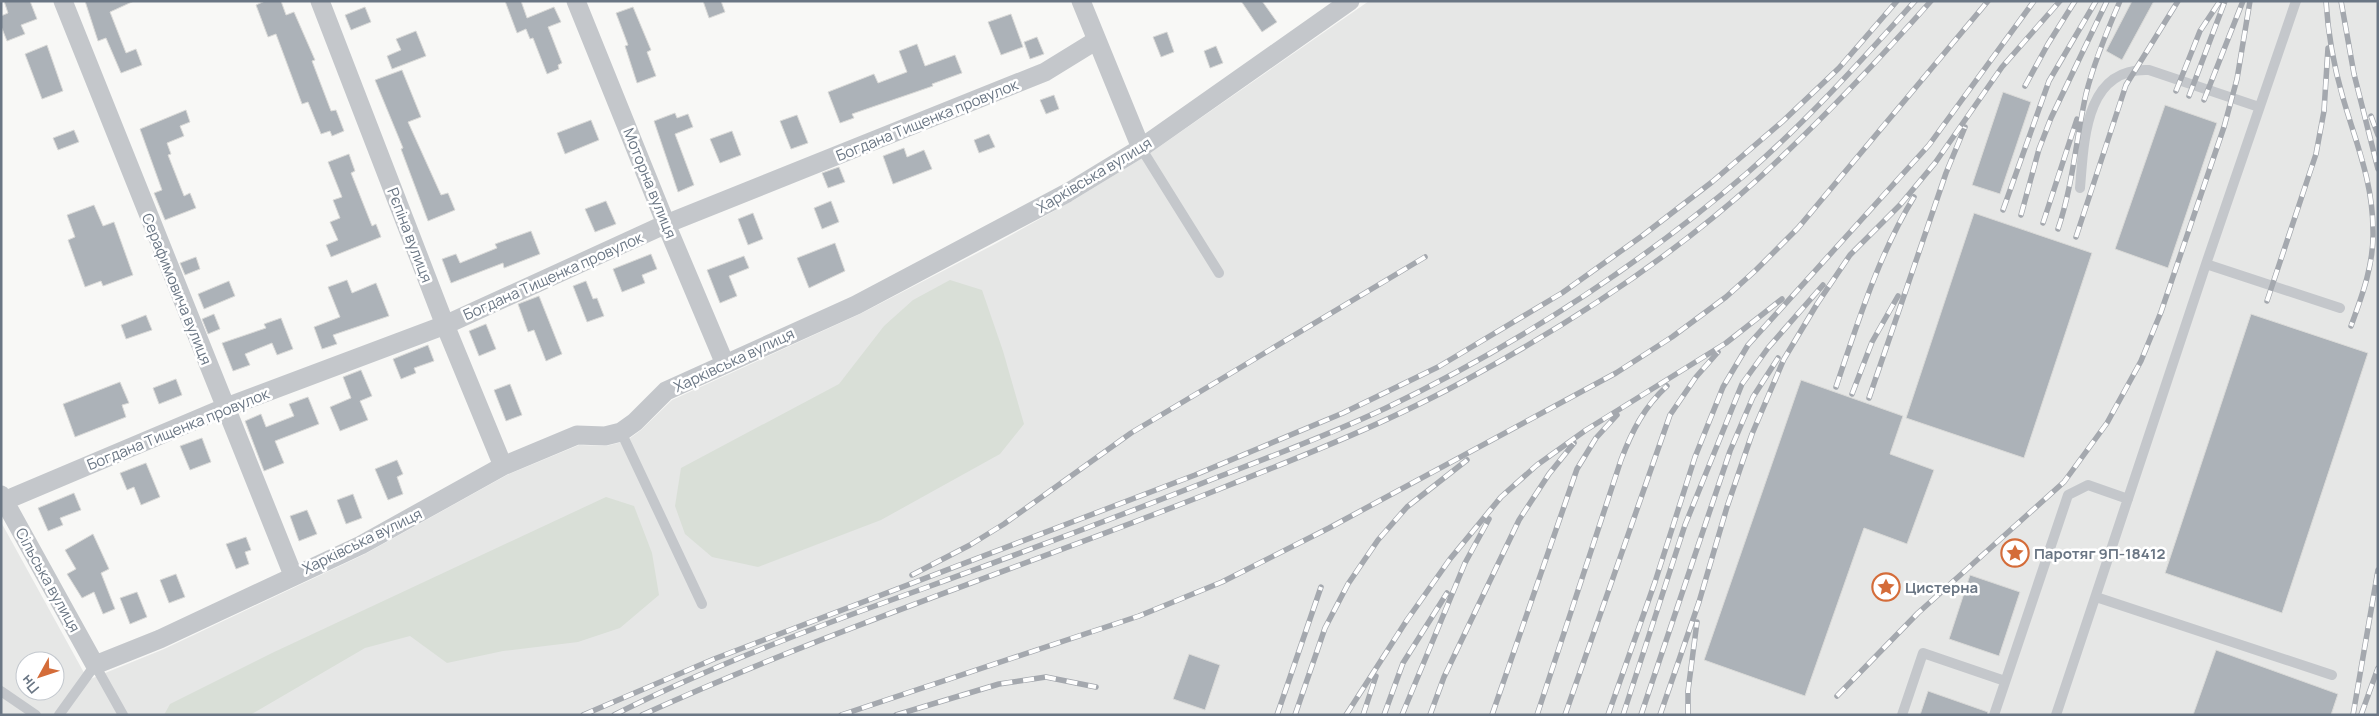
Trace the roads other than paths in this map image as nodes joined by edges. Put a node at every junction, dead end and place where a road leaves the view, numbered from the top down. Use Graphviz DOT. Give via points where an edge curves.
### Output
graph roads {
  1 [pos="63,1"];
  2 [pos="320,1"];
  3 [pos="576,1"];
  4 [pos="1081,1"];
  5 [pos="1350,1"];
  6 [pos="2296,1"];
  7 [pos="1097,40"];
  8 [pos="2259,107"];
  9 [pos="1141,148"];
  10 [pos="2080,188"];
  11 [pos="666,224"];
  12 [pos="2206,264"];
  13 [pos="1218,273"];
  14 [pos="2340,308"];
  15 [pos="444,325"];
  16 [pos="725,364"];
  17 [pos="224,408"];
  18 [pos="621,432"];
  19 [pos="503,466"];
  20 [pos="3,498"];
  21 [pos="2128,499"];
  22 [pos="293,576"];
  23 [pos="2096,597"];
  24 [pos="702,604"];
  25 [pos="96,665"];
  26 [pos="2332,675"];
  27 [pos="2005,681"];
  28 [pos="1,691"];
  29 [pos="36,715"];
  30 [pos="58,715"];
  31 [pos="123,715"];
  32 [pos="1902,715"];
  33 [pos="1994,715"];
  34 [pos="2056,715"];
  1 -- 17 [label="street, Серафимовича вулиця"];
  2 -- 15 [label="street, Рєпіна вулиця"];
  3 -- 11 [label="street, Моторна вулиця"];
  4 -- 7 [label="street"];
  5 -- 9 [label="street, Харківська вулиця"];
  6 -- 8 [label="lane"];
  7 -- 9 [label="street"];
  7 -- 11 [label="street, Богдана Тищенка провулок" via="1044,72"];
  8 -- 10 [label="lane" via="2150,70 2136,69 2123,73 2108,82 2094,105 2083,154"];
  8 -- 12 [label="lane"];
  9 -- 13 [label="lane"];
  9 -- 16 [label="street, Харківська вулиця" via="990,235 856,305"];
  11 -- 15 [label="street, Богдана Тищенка провулок"];
  11 -- 16 [label="street, Моторна вулиця"];
  12 -- 14 [label="lane"];
  12 -- 21 [label="lane"];
  15 -- 17 [label="street, Богдана Тищенка провулок"];
  15 -- 19 [label="street, Рєпіна вулиця"];
  16 -- 18 [label="street, Харківська вулиця" via="666,391"];
  17 -- 20 [label="street, Богдана Тищенка провулок"];
  17 -- 22 [label="street, Серафимовича вулиця"];
  18 -- 19 [label="street, Харківська вулиця" via="605,436 577,435"];
  18 -- 24 [label="lane"];
  19 -- 22 [label="street, Харківська вулиця" via="361,545"];
  20 -- 25 [label="street, Сільська вулиця"];
  21 -- 23 [label="lane"];
  21 -- 27 [label="lane" via="2088,485 2068,495"];
  22 -- 25 [label="street, Харківська вулиця" via="160,640"];
  23 -- 26 [label="lane"];
  23 -- 34 [label="lane"];
  25 -- 30 [label="lane"];
  25 -- 31 [label="lane"];
  27 -- 32 [label="lane" via="1923,653"];
  27 -- 33 [label="lane"];
  28 -- 29 [label="lane"];
}
